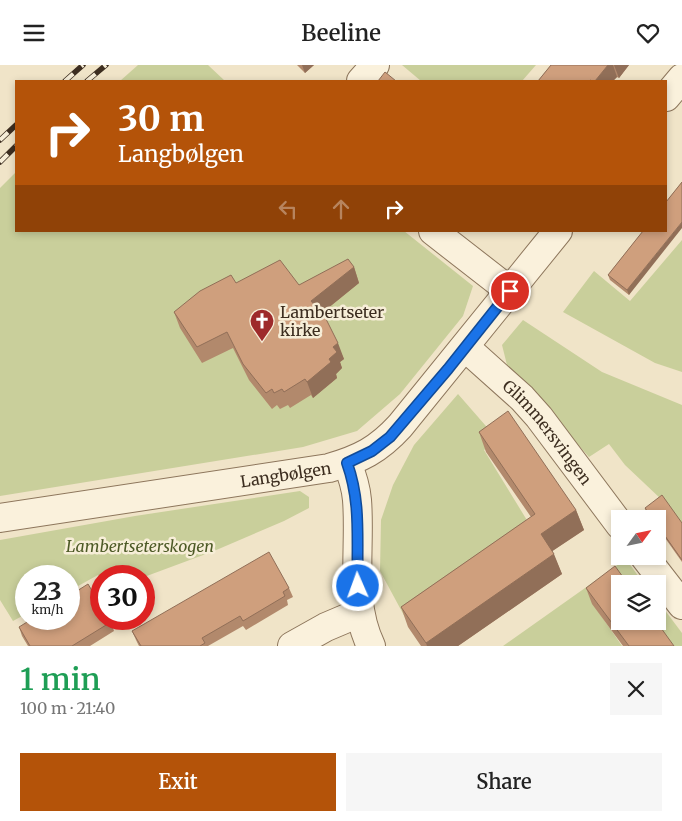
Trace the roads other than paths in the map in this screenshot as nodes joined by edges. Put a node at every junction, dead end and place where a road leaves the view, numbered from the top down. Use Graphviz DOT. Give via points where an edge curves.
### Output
graph roads {
  1 [pos="375,65"];
  2 [pos="682,78"];
  3 [pos="361,80"];
  4 [pos="667,96"];
  5 [pos="434,232"];
  6 [pos="557,232"];
  7 [pos="510,291"];
  8 [pos="465,347"];
  9 [pos="347,463"];
  10 [pos="611,513"];
  11 [pos="0,518"];
  12 [pos="651,565"];
  13 [pos="682,605"];
  14 [pos="360,613"];
  15 [pos="292,646"];
  16 [pos="371,646"];
  1 -- 3 [label="street"];
  2 -- 4 [label="street"];
  5 -- 7 [label="street"];
  6 -- 7 [label="street, Langbølgen"];
  7 -- 8 [label="street, Langbølgen"];
  8 -- 9 [label="street, Langbølgen" via="390,437 372,451"];
  8 -- 10 [label="street, Glimmersvingen" via="539,417"];
  9 -- 11 [label="street, Langbølgen"];
  9 -- 14 [label="street" via="357,499"];
  12 -- 13 [label="street"];
  14 -- 15 [label="street"];
  14 -- 16 [label="street"];
}
